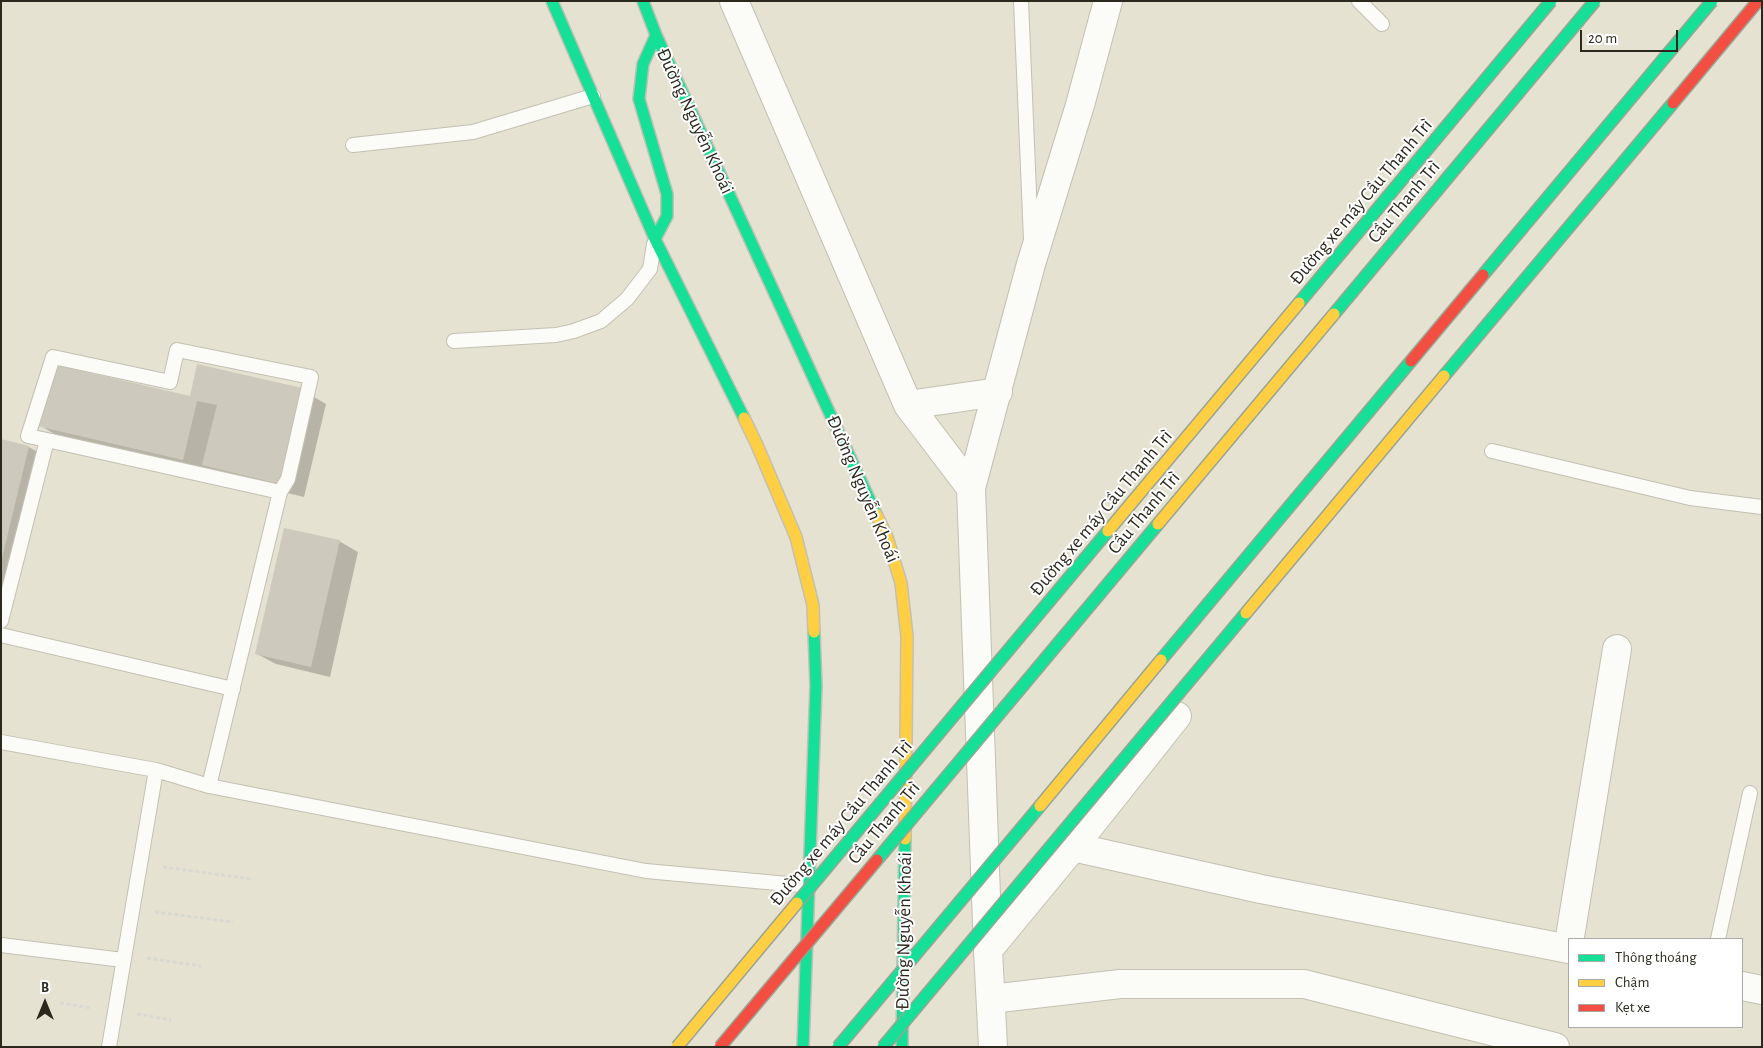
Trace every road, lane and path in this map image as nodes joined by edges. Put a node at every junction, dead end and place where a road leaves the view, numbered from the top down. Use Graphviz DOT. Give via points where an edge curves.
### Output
graph roads {
  1 [pos="552,1"];
  2 [pos="643,1"];
  3 [pos="734,1"];
  4 [pos="1021,1"];
  5 [pos="1359,1"];
  6 [pos="1551,1"];
  7 [pos="1595,1"];
  8 [pos="1712,1"];
  9 [pos="1758,1"];
  10 [pos="1762,2"];
  11 [pos="1106,3"];
  12 [pos="1382,24"];
  13 [pos="656,35"];
  14 [pos="593,96"];
  15 [pos="353,145"];
  16 [pos="654,239"];
  17 [pos="1032,264"];
  18 [pos="454,340"];
  19 [pos="998,392"];
  20 [pos="908,404"];
  21 [pos="47,440"];
  22 [pos="1492,451"];
  23 [pos="971,488"];
  24 [pos="280,492"];
  25 [pos="1762,506"];
  26 [pos="1,621"];
  27 [pos="1,634"];
  28 [pos="1617,649"];
  29 [pos="232,689"];
  30 [pos="1,742"];
  31 [pos="156,770"];
  32 [pos="209,786"];
  33 [pos="1750,792"];
  34 [pos="1073,847"];
  35 [pos="141,864"];
  36 [pos="252,879"];
  37 [pos="809,881"];
  38 [pos="132,909"];
  39 [pos="233,922"];
  40 [pos="1570,938"];
  41 [pos="1718,938"];
  42 [pos="1,945"];
  43 [pos="1568,949"];
  44 [pos="988,950"];
  45 [pos="124,958"];
  46 [pos="201,966"];
  47 [pos="1743,986"];
  48 [pos="1762,990"];
  49 [pos="991,999"];
  50 [pos="60,1004"];
  51 [pos="115,1011"];
  52 [pos="171,1020"];
  53 [pos="109,1047"];
  54 [pos="677,1047"];
  55 [pos="720,1047"];
  56 [pos="802,1047"];
  57 [pos="838,1047"];
  58 [pos="883,1047"];
  59 [pos="902,1047"];
  60 [pos="993,1047"];
  61 [pos="1555,1047"];
  1 -- 14 [label="main road"];
  2 -- 13 [label="main road, Đường Nguyễn Khoái"];
  3 -- 20 [label="street"];
  4 -- 17 [label="lane"];
  5 -- 12 [label="lane"];
  6 -- 54 [label="main road, Đường xe máy Cầu Thanh Trì, bridge"];
  7 -- 55 [label="main road, Cầu Thanh Trì, bridge"];
  8 -- 57 [label="main road, bridge"];
  9 -- 58 [label="main road, bridge"];
  10 -- 34 [label="street" via="1419,410"];
  11 -- 17 [label="street" via="1080,105"];
  13 -- 16 [label="main road" via="643,64 639,100 667,194 667,216"];
  13 -- 59 [label="main road, Đường Nguyễn Khoái" via="888,537 901,583 907,636"];
  14 -- 15 [label="lane" via="473,132"];
  14 -- 16 [label="main road"];
  16 -- 18 [label="lane" via="650,270 627,298 601,321 556,335"];
  16 -- 37 [label="main road" via="757,445 796,537 813,605 816,686"];
  17 -- 19 [label="street"];
  19 -- 20 [label="street"];
  19 -- 23 [label="street"];
  20 -- 23 [label="street"];
  21 -- 24 [label="lane"];
  21 -- 24 [label="lane" via="28,436 53,357 170,382 178,350 311,377 288,479"];
  21 -- 26 [label="lane"];
  22 -- 25 [label="lane" via="1690,498"];
  23 -- 44 [label="street"];
  24 -- 29 [label="lane"];
  27 -- 29 [label="lane"];
  28 -- 40 [label="street"];
  29 -- 32 [label="lane"];
  30 -- 31 [label="lane"];
  31 -- 32 [label="lane"];
  31 -- 35 [label="lane"];
  32 -- 37 [label="lane" via="646,870 799,885"];
  33 -- 41 [label="lane"];
  34 -- 43 [label="street" via="1261,889"];
  34 -- 44 [label="street"];
  35 -- 36 [label="path"];
  35 -- 38 [label="lane"];
  37 -- 56 [label="main road"];
  38 -- 39 [label="path"];
  38 -- 45 [label="lane"];
  42 -- 45 [label="lane"];
  44 -- 49 [label="street"];
  45 -- 46 [label="path"];
  45 -- 51 [label="lane"];
  47 -- 48 [label="street"];
  49 -- 60 [label="street"];
  49 -- 61 [label="street" via="1120,984 1304,984"];
  50 -- 51 [label="path"];
  51 -- 52 [label="path"];
  51 -- 53 [label="lane"];
}
